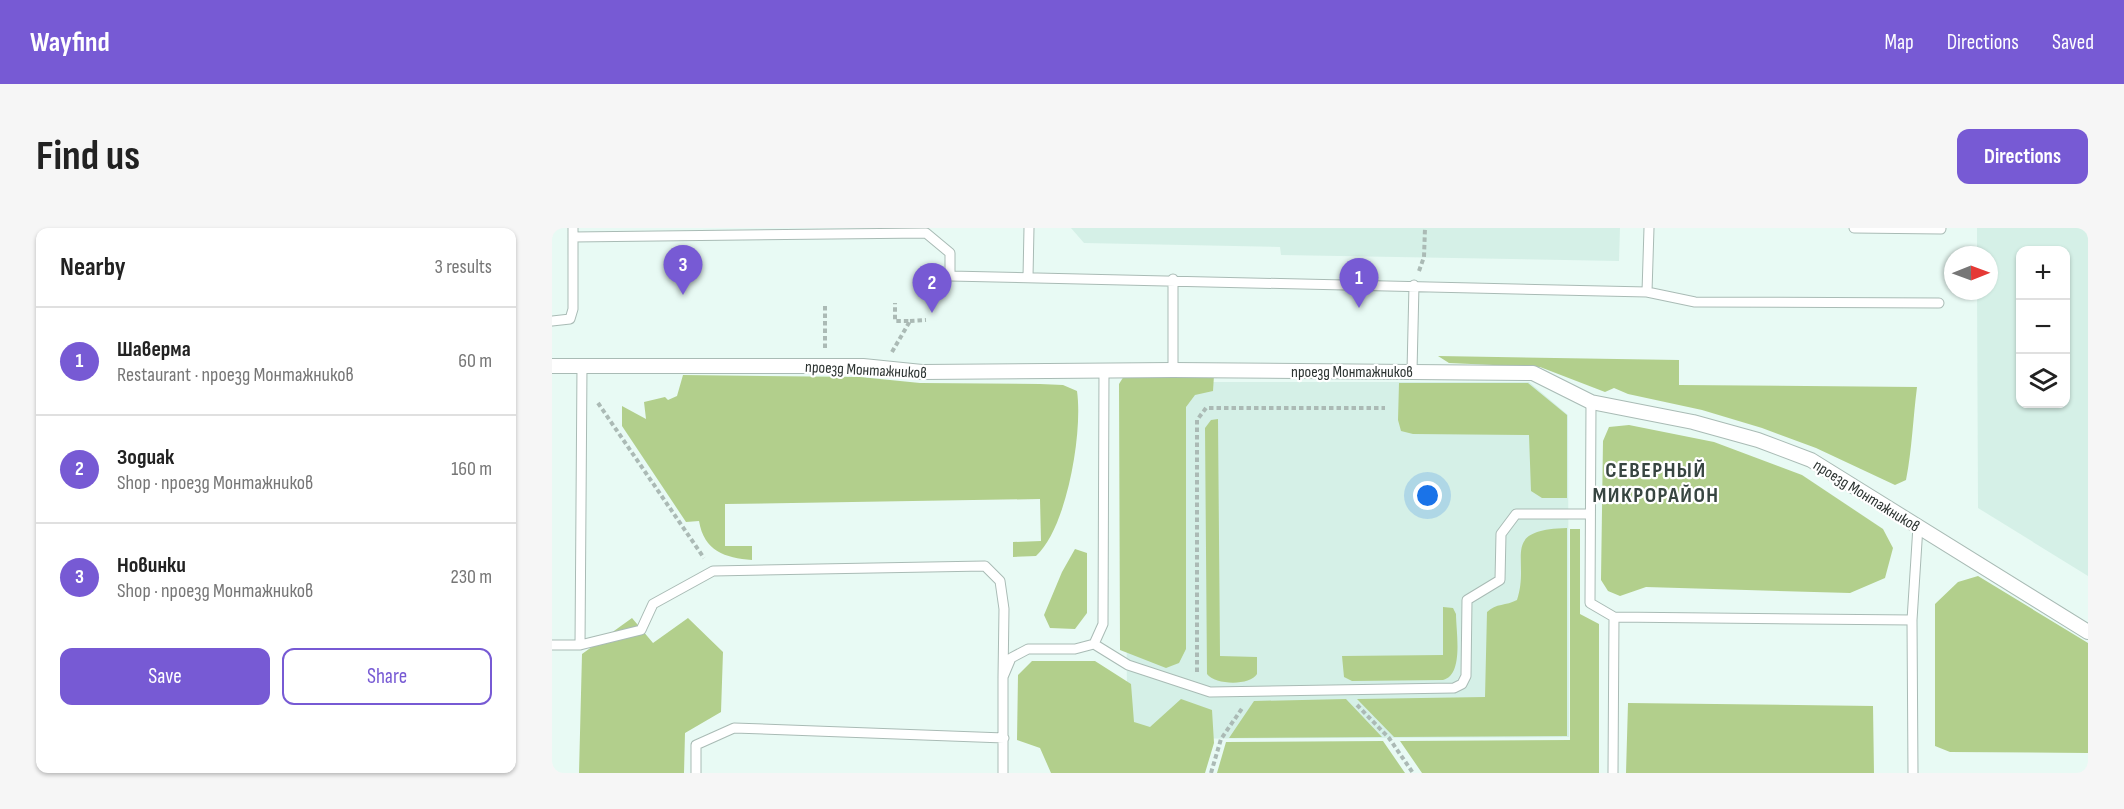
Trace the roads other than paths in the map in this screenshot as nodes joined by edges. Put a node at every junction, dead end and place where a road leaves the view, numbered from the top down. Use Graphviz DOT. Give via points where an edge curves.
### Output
graph roads {
  1 [pos="1029,228"];
  2 [pos="1649,228"];
  3 [pos="1854,228"];
  4 [pos="1941,229"];
  5 [pos="573,232"];
  6 [pos="1028,277"];
  7 [pos="1173,279"];
  8 [pos="1414,285"];
  9 [pos="1647,292"];
  10 [pos="1939,303"];
  11 [pos="552,321"];
  12 [pos="552,366"];
  13 [pos="1104,370"];
  14 [pos="1173,370"];
  15 [pos="1412,371"];
  16 [pos="582,373"];
  17 [pos="1591,402"];
  18 [pos="1590,514"];
  19 [pos="1918,526"];
  20 [pos="1614,617"];
  21 [pos="1912,620"];
  22 [pos="2088,632"];
  23 [pos="1094,644"];
  24 [pos="552,645"];
  25 [pos="580,645"];
  26 [pos="1003,677"];
  27 [pos="1004,738"];
  28 [pos="696,773"];
  29 [pos="1003,773"];
  30 [pos="1613,773"];
  31 [pos="1913,773"];
  1 -- 6 [label="lane"];
  2 -- 9 [label="lane"];
  3 -- 4 [label="lane"];
  5 -- 6 [label="lane" via="926,233 950,253 950,276"];
  5 -- 11 [label="lane" via="573,309 570,319"];
  6 -- 7 [label="lane"];
  7 -- 8 [label="lane"];
  7 -- 14 [label="lane"];
  8 -- 9 [label="lane"];
  8 -- 15 [label="lane"];
  9 -- 10 [label="lane" via="1695,302"];
  12 -- 16 [label="street, проезд Монтажников"];
  13 -- 14 [label="street, проезд Монтажников"];
  13 -- 16 [label="street, проезд Монтажников" via="922,372 825,366"];
  13 -- 23 [label="lane" via="1103,624"];
  14 -- 15 [label="street, проезд Монтажников"];
  15 -- 17 [label="street, проезд Монтажников" via="1533,373"];
  16 -- 25 [label="lane"];
  17 -- 18 [label="lane"];
  17 -- 19 [label="street, проезд Монтажников" via="1693,422 1811,460"];
  18 -- 20 [label="lane" via="1590,603"];
  18 -- 23 [label="lane" via="1516,514 1501,534 1500,580 1467,600 1466,676 1454,688 1210,692 1128,665"];
  19 -- 21 [label="lane"];
  19 -- 22 [label="street, проезд Монтажников"];
  20 -- 21 [label="lane"];
  20 -- 30 [label="lane"];
  21 -- 31 [label="lane"];
  23 -- 26 [label="lane" via="1076,649 1028,649 1011,658"];
  24 -- 25 [label="lane"];
  25 -- 26 [label="lane" via="641,630 653,604 712,571 985,566 1000,581 1004,609"];
  26 -- 27 [label="lane"];
  27 -- 28 [label="lane" via="734,728 696,745"];
  27 -- 29 [label="lane"];
}
